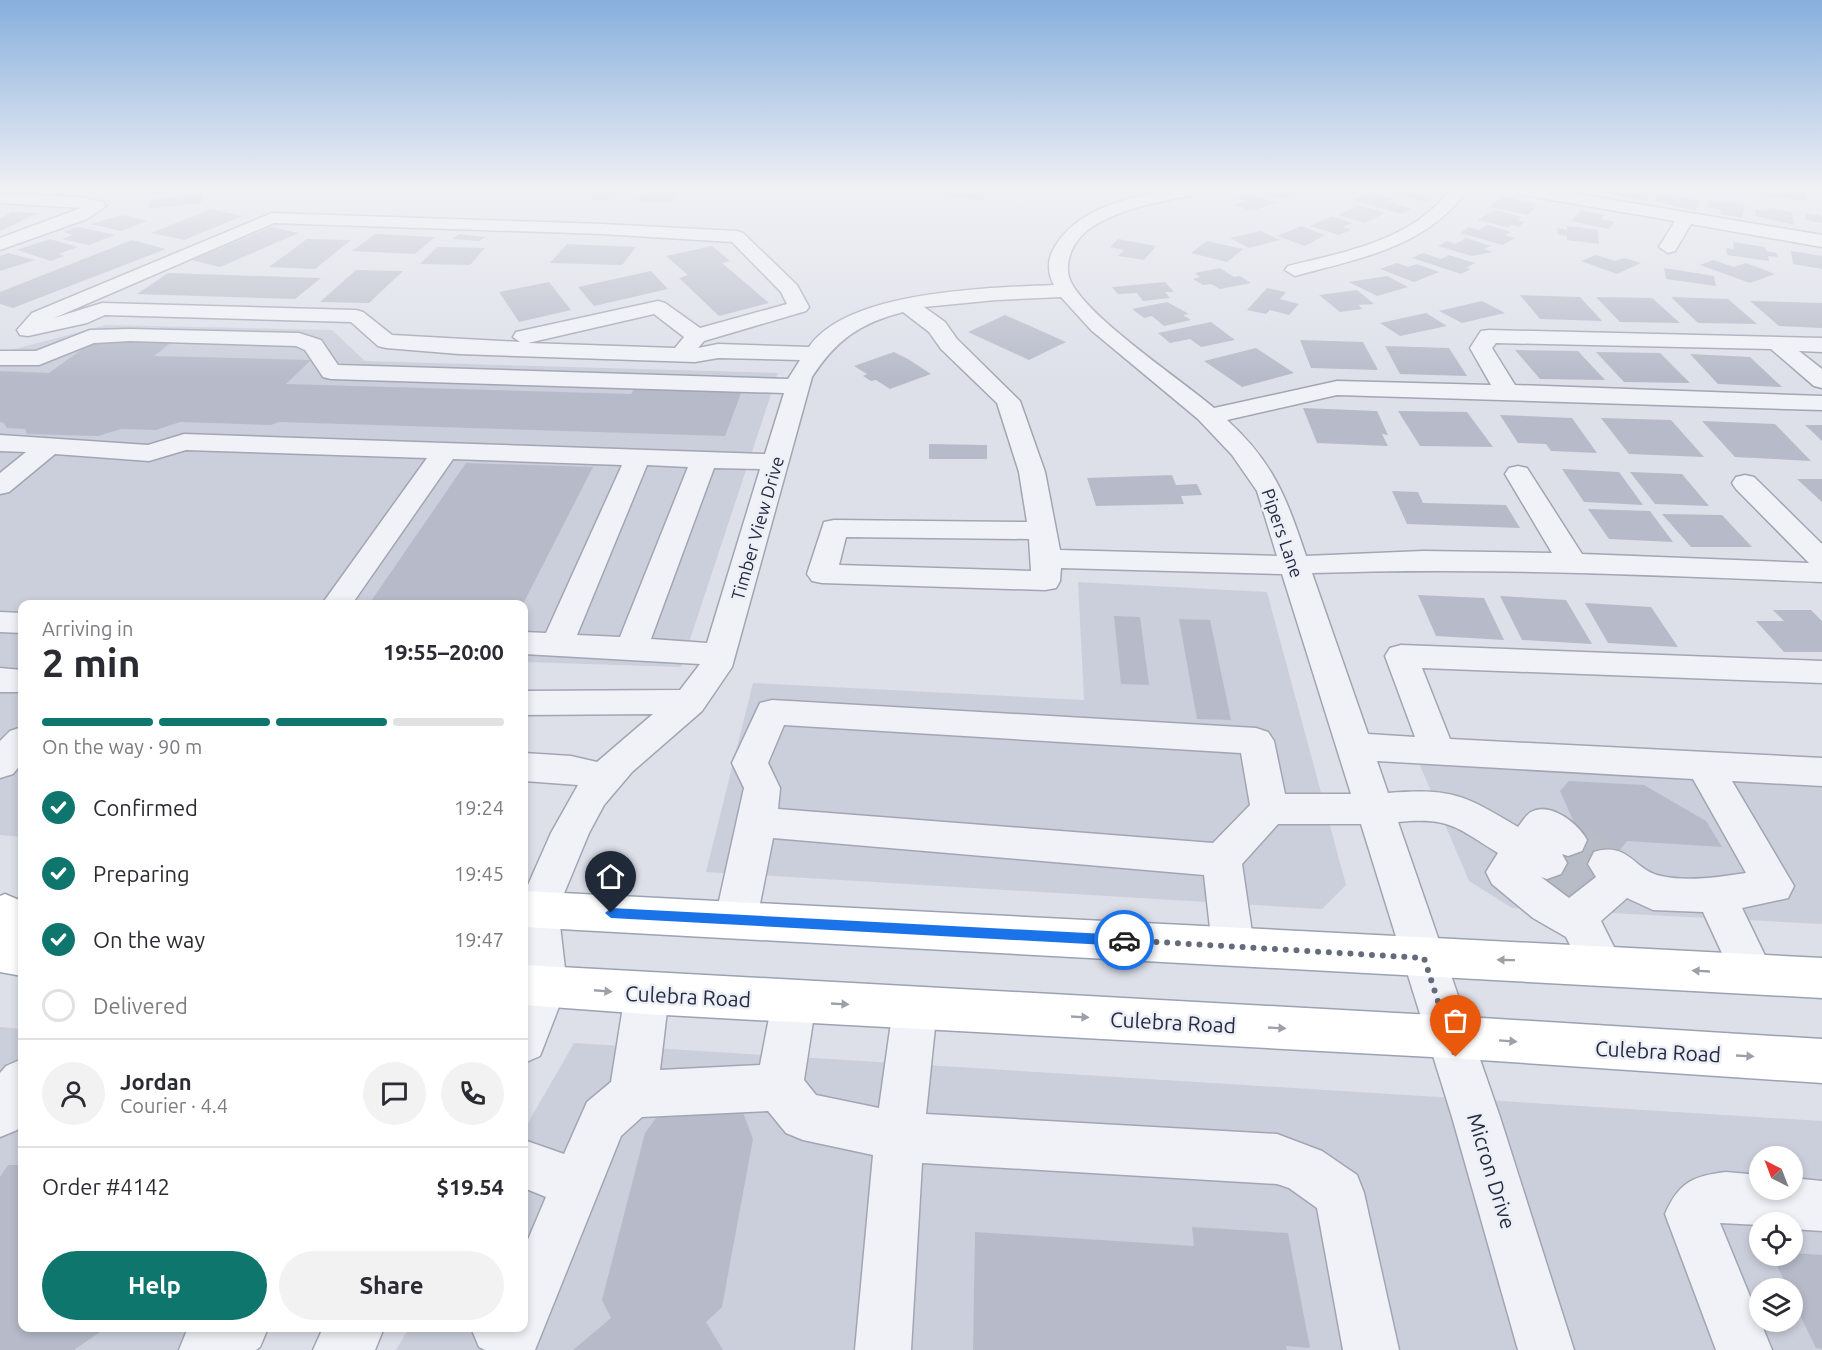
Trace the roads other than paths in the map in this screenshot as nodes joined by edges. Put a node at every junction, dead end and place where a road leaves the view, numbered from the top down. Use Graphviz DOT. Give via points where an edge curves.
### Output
graph roads {
  1 [pos="190,253"];
  2 [pos="753,253"];
  3 [pos="1063,253"];
  4 [pos="1361,253"];
  5 [pos="1295,270"];
  6 [pos="1067,291"];
  7 [pos="896,307"];
  8 [pos="1777,343"];
  9 [pos="1822,345"];
  10 [pos="475,347"];
  11 [pos="691,348"];
  12 [pos="0,358"];
  13 [pos="805,369"];
  14 [pos="1822,381"];
  15 [pos="1507,392"];
  16 [pos="1822,403"];
  17 [pos="1210,416"];
  18 [pos="0,443"];
  19 [pos="48,447"];
  20 [pos="446,450"];
  21 [pos="638,457"];
  22 [pos="704,459"];
  23 [pos="776,462"];
  24 [pos="1518,474"];
  25 [pos="1745,483"];
  26 [pos="0,486"];
  27 [pos="1045,545"];
  28 [pos="1822,560"];
  29 [pos="1573,563"];
  30 [pos="1295,565"];
  31 [pos="1822,573"];
  32 [pos="340,600"];
  33 [pos="0,622"];
  34 [pos="18,623"];
  35 [pos="528,644"];
  36 [pos="557,645"];
  37 [pos="632,648"];
  38 [pos="721,655"];
  39 [pos="1822,672"];
  40 [pos="0,680"];
  41 [pos="18,681"];
  42 [pos="690,702"];
  43 [pos="528,707"];
  44 [pos="18,744"];
  45 [pos="1355,747"];
  46 [pos="1438,752"];
  47 [pos="0,764"];
  48 [pos="528,766"];
  49 [pos="1704,766"];
  50 [pos="1822,772"];
  51 [pos="604,777"];
  52 [pos="1269,809"];
  53 [pos="1376,809"];
  54 [pos="758,822"];
  55 [pos="1222,860"];
  56 [pos="1598,889"];
  57 [pos="1714,896"];
  58 [pos="7,911"];
  59 [pos="528,916"];
  60 [pos="736,918"];
  61 [pos="1233,946"];
  62 [pos="18,957"];
  63 [pos="1424,958"];
  64 [pos="1602,965"];
  65 [pos="1753,974"];
  66 [pos="1822,978"];
  67 [pos="534,985"];
  68 [pos="647,994"];
  69 [pos="794,1002"];
  70 [pos="915,1008"];
  71 [pos="528,1019"];
  72 [pos="1450,1037"];
  73 [pos="1822,1060"];
  74 [pos="779,1087"];
  75 [pos="18,1088"];
  76 [pos="633,1094"];
  77 [pos="0,1113"];
  78 [pos="899,1137"];
  79 [pos="528,1166"];
  80 [pos="577,1184"];
  81 [pos="1822,1206"];
  82 [pos="528,1301"];
  83 [pos="236,1332"];
  84 [pos="354,1332"];
  85 [pos="207,1350"];
  86 [pos="341,1350"];
  87 [pos="883,1350"];
  88 [pos="1371,1350"];
  89 [pos="1546,1350"];
  90 [pos="1744,1350"];
  1 -- 10 [label="street" via="39,317 28,330 80,319 102,309 356,316 386,341"];
  2 -- 11 [label="street" via="790,289 799,307"];
  3 -- 6 [label="street, Pipers Lane" via="1059,277"];
  4 -- 5 [label="street"];
  6 -- 7 [label="street" via="963,297"];
  6 -- 17 [label="street, Pipers Lane" via="1110,335"];
  7 -- 13 [label="street" via="842,329"];
  7 -- 27 [label="street" via="919,334 950,344 1008,401 1032,472"];
  8 -- 9 [label="street"];
  8 -- 14 [label="street"];
  8 -- 15 [label="street" via="1489,336 1481,348"];
  10 -- 11 [label="street"];
  10 -- 11 [label="street" via="658,307"];
  11 -- 13 [label="street" via="715,362"];
  12 -- 13 [label="street" via="39,358 90,337 130,335 299,340 313,345 331,372"];
  13 -- 23 [label="street, Timber View Drive"];
  15 -- 16 [label="street"];
  15 -- 17 [label="street" via="1337,388"];
  17 -- 30 [label="street, Pipers Lane" via="1259,470"];
  18 -- 19 [label="street"];
  19 -- 20 [label="street" via="149,453 184,442"];
  19 -- 26 [label="street"];
  20 -- 21 [label="street"];
  20 -- 32 [label="street"];
  21 -- 22 [label="street"];
  21 -- 36 [label="street"];
  22 -- 23 [label="street"];
  22 -- 37 [label="street"];
  23 -- 38 [label="street, Timber View Drive"];
  24 -- 29 [label="street"];
  25 -- 28 [label="street"];
  27 -- 27 [label="street" via="1045,580 822,574 834,528"];
  27 -- 30 [label="street"];
  29 -- 30 [label="street" via="1423,560"];
  29 -- 31 [label="street"];
  30 -- 45 [label="street, Pipers Lane"];
  33 -- 34 [label="street"];
  35 -- 36 [label="street"];
  36 -- 37 [label="street"];
  37 -- 38 [label="street"];
  38 -- 42 [label="street, Timber View Drive"];
  39 -- 46 [label="street" via="1401,656"];
  40 -- 41 [label="street"];
  42 -- 43 [label="street"];
  42 -- 51 [label="street, Timber View Drive"];
  44 -- 47 [label="street"];
  45 -- 46 [label="street"];
  45 -- 53 [label="street, Pipers Lane"];
  46 -- 49 [label="street"];
  48 -- 51 [label="street"];
  49 -- 50 [label="street"];
  49 -- 57 [label="street" via="1773,886"];
  51 -- 59 [label="street, Timber View Drive" via="574,824"];
  52 -- 53 [label="street"];
  52 -- 54 [label="street" via="1256,741 772,712 750,763 762,788"];
  52 -- 55 [label="street"];
  53 -- 56 [label="street" via="1421,805 1455,808 1546,850 1506,872 1547,906"];
  53 -- 63 [label="street, Pipers Lane"];
  54 -- 55 [label="street"];
  54 -- 60 [label="street"];
  55 -- 61 [label="street"];
  56 -- 57 [label="street"];
  56 -- 64 [label="street" via="1581,924"];
  57 -- 65 [label="street"];
  58 -- 62 [label="main road" via="4,955"];
  59 -- 60 [label="main road"];
  59 -- 67 [label="street, Timber View Drive"];
  60 -- 61 [label="main road"];
  61 -- 63 [label="main road"];
  64 -- 63 [label="main road, one-way"];
  63 -- 72 [label="street, Micron Drive"];
  65 -- 64 [label="main road, one-way"];
  65 -- 66 [label="main road"];
  67 -- 68 [label="main road, Culebra Road, one-way"];
  67 -- 71 [label="street, Timber View Drive"];
  68 -- 69 [label="main road, Culebra Road"];
  68 -- 76 [label="street"];
  69 -- 70 [label="main road, Culebra Road, one-way"];
  69 -- 74 [label="street"];
  70 -- 72 [label="main road, Culebra Road, one-way"];
  70 -- 78 [label="street"];
  72 -- 73 [label="main road, Culebra Road, one-way"];
  72 -- 89 [label="street, Micron Drive"];
  74 -- 76 [label="street"];
  74 -- 78 [label="street" via="803,1116"];
  75 -- 77 [label="street"];
  76 -- 80 [label="street" via="604,1119"];
  78 -- 87 [label="street"];
  78 -- 88 [label="street" via="1277,1159 1304,1169 1339,1193"];
  79 -- 80 [label="street"];
  80 -- 82 [label="street"];
  81 -- 90 [label="street" via="1726,1197 1705,1200 1691,1214"];
  83 -- 85 [label="street"];
  84 -- 86 [label="street"];
}
